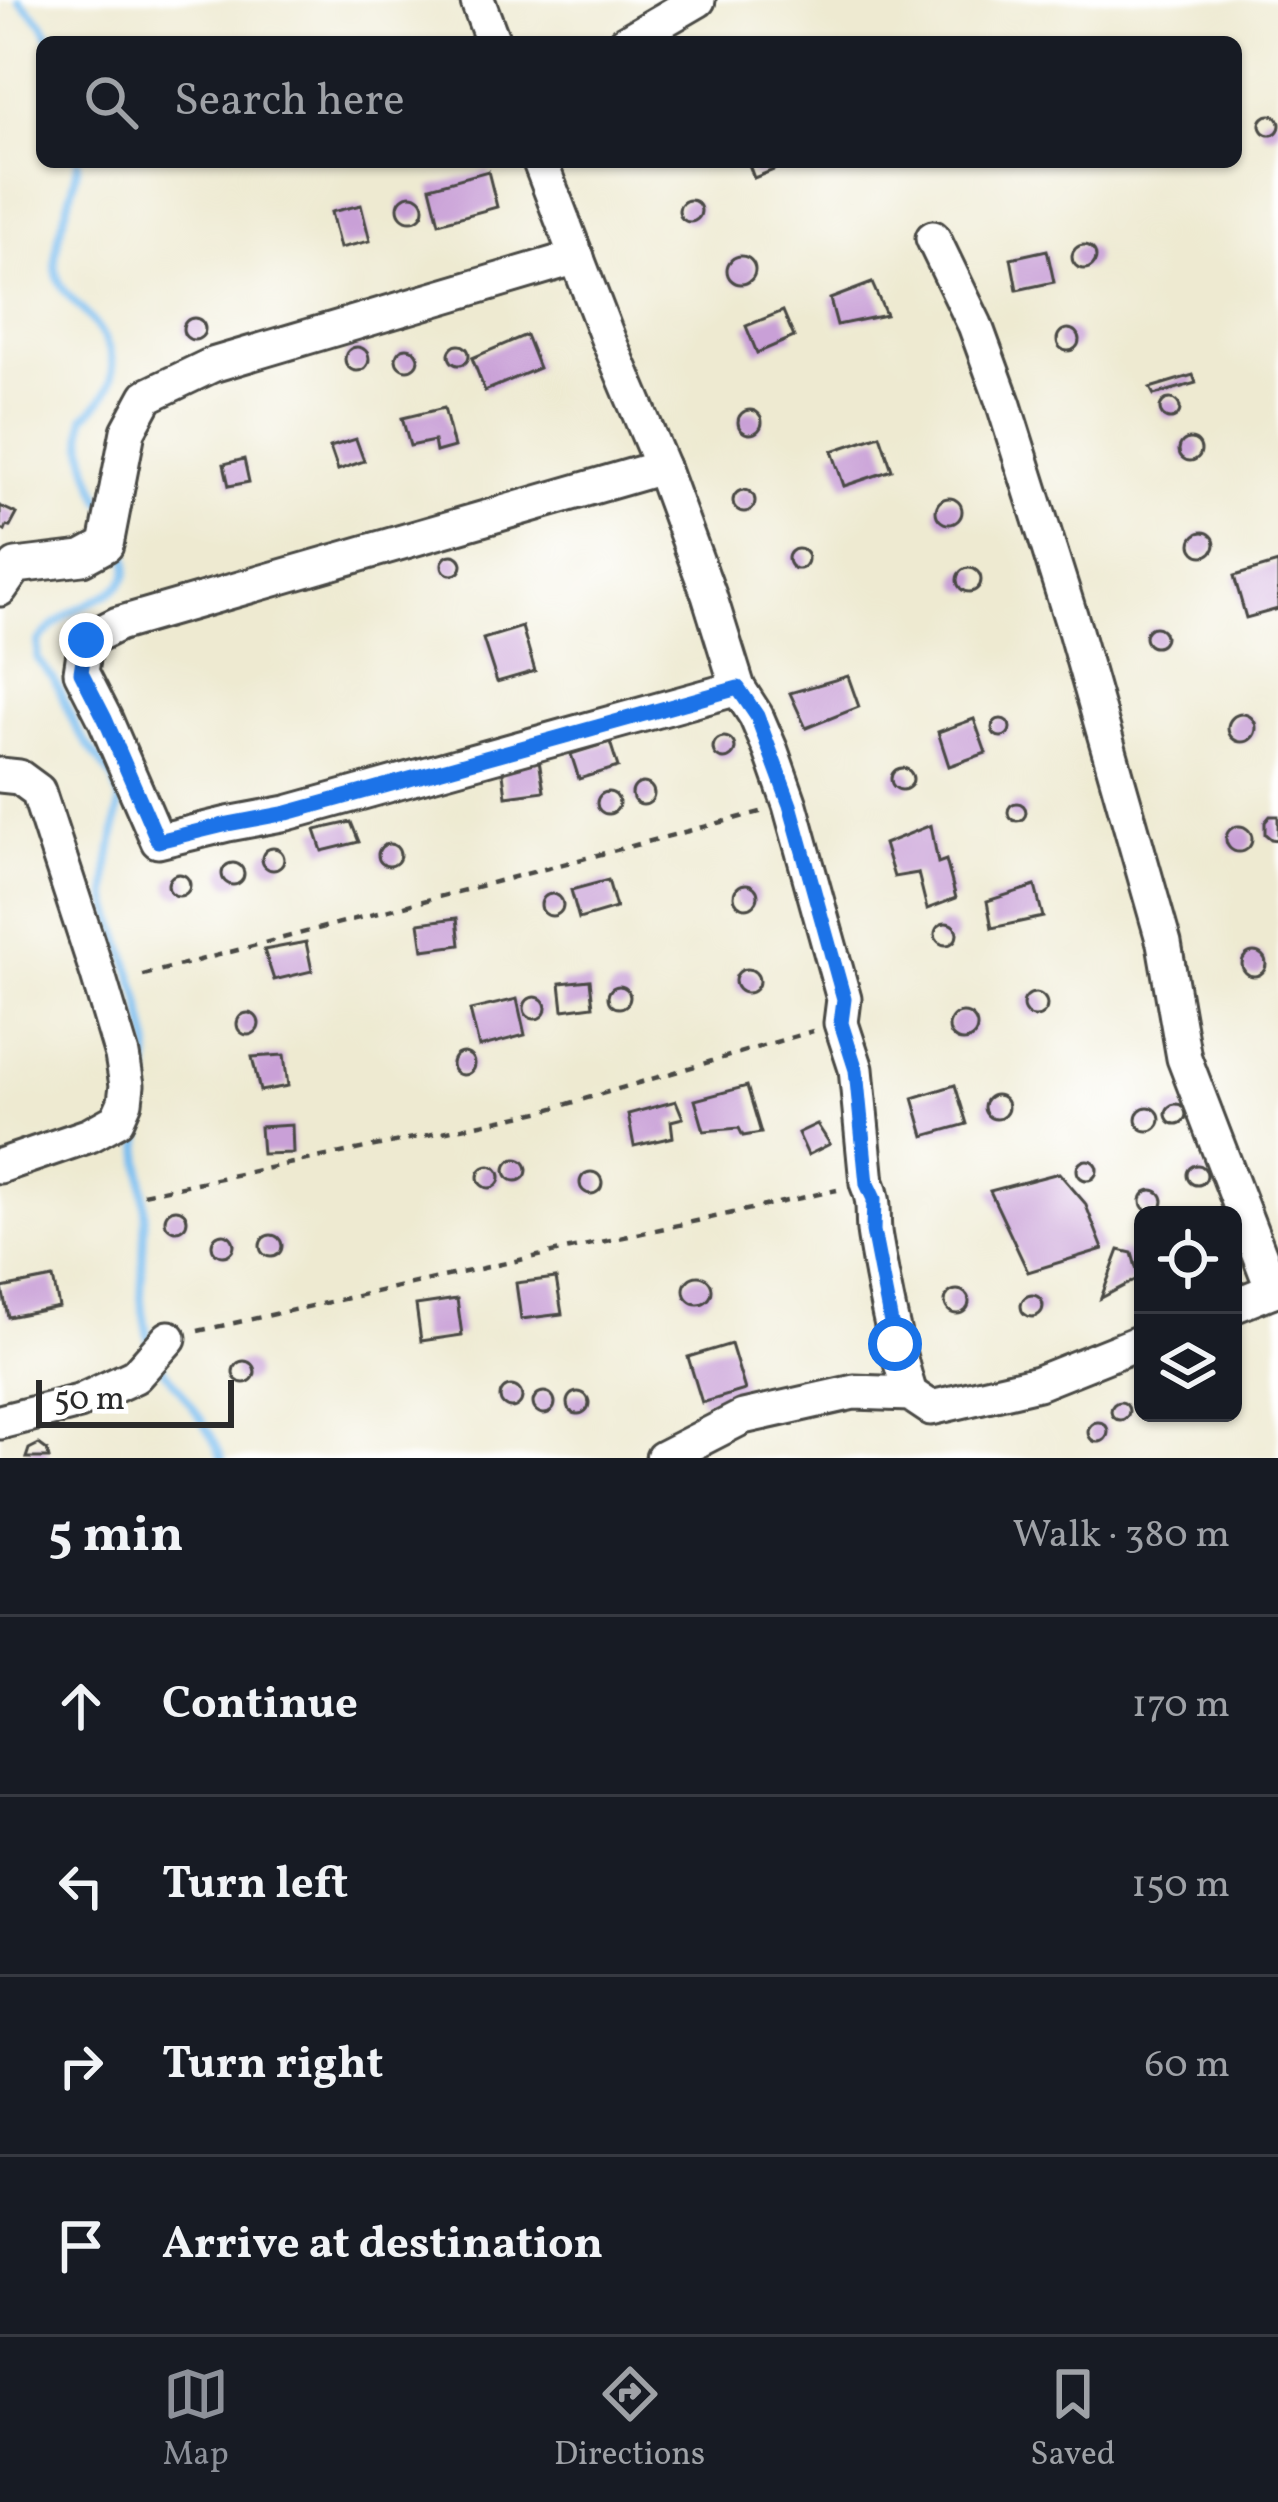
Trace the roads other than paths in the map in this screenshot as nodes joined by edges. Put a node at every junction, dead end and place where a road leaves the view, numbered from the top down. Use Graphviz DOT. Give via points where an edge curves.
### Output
graph roads {
  1 [pos="698,0"];
  2 [pos="478,2"];
  3 [pos="492,36"];
  4 [pos="636,36"];
  5 [pos="542,168"];
  6 [pos="933,238"];
  7 [pos="577,257"];
  8 [pos="662,467"];
  9 [pos="0,589"];
  10 [pos="738,688"];
  11 [pos="0,775"];
  12 [pos="0,1166"];
  13 [pos="1275,1289"];
  14 [pos="1242,1302"];
  15 [pos="169,1338"];
  16 [pos="1134,1345"];
  17 [pos="910,1394"];
  18 [pos="0,1422"];
  19 [pos="662,1458"];
  1 -- 4 [label="street"];
  2 -- 3 [label="street"];
  5 -- 7 [label="street"];
  6 -- 13 [label="street" via="1004,405 1164,943 1184,1058"];
  7 -- 8 [label="street"];
  7 -- 9 [label="street" via="212,365 147,396 128,430 106,545 82,558 16,566"];
  8 -- 10 [label="street"];
  8 -- 10 [label="street" via="118,624 86,640 81,672 158,841"];
  10 -- 17 [label="street" via="790,805 844,999 873,1231"];
  11 -- 12 [label="street" via="38,790 127,1085 117,1120"];
  13 -- 14 [label="street"];
  15 -- 18 [label="street" via="135,1376 80,1402"];
  16 -- 17 [label="street" via="1038,1383 968,1400 931,1408"];
  17 -- 19 [label="street" via="854,1392 743,1418"];
}
